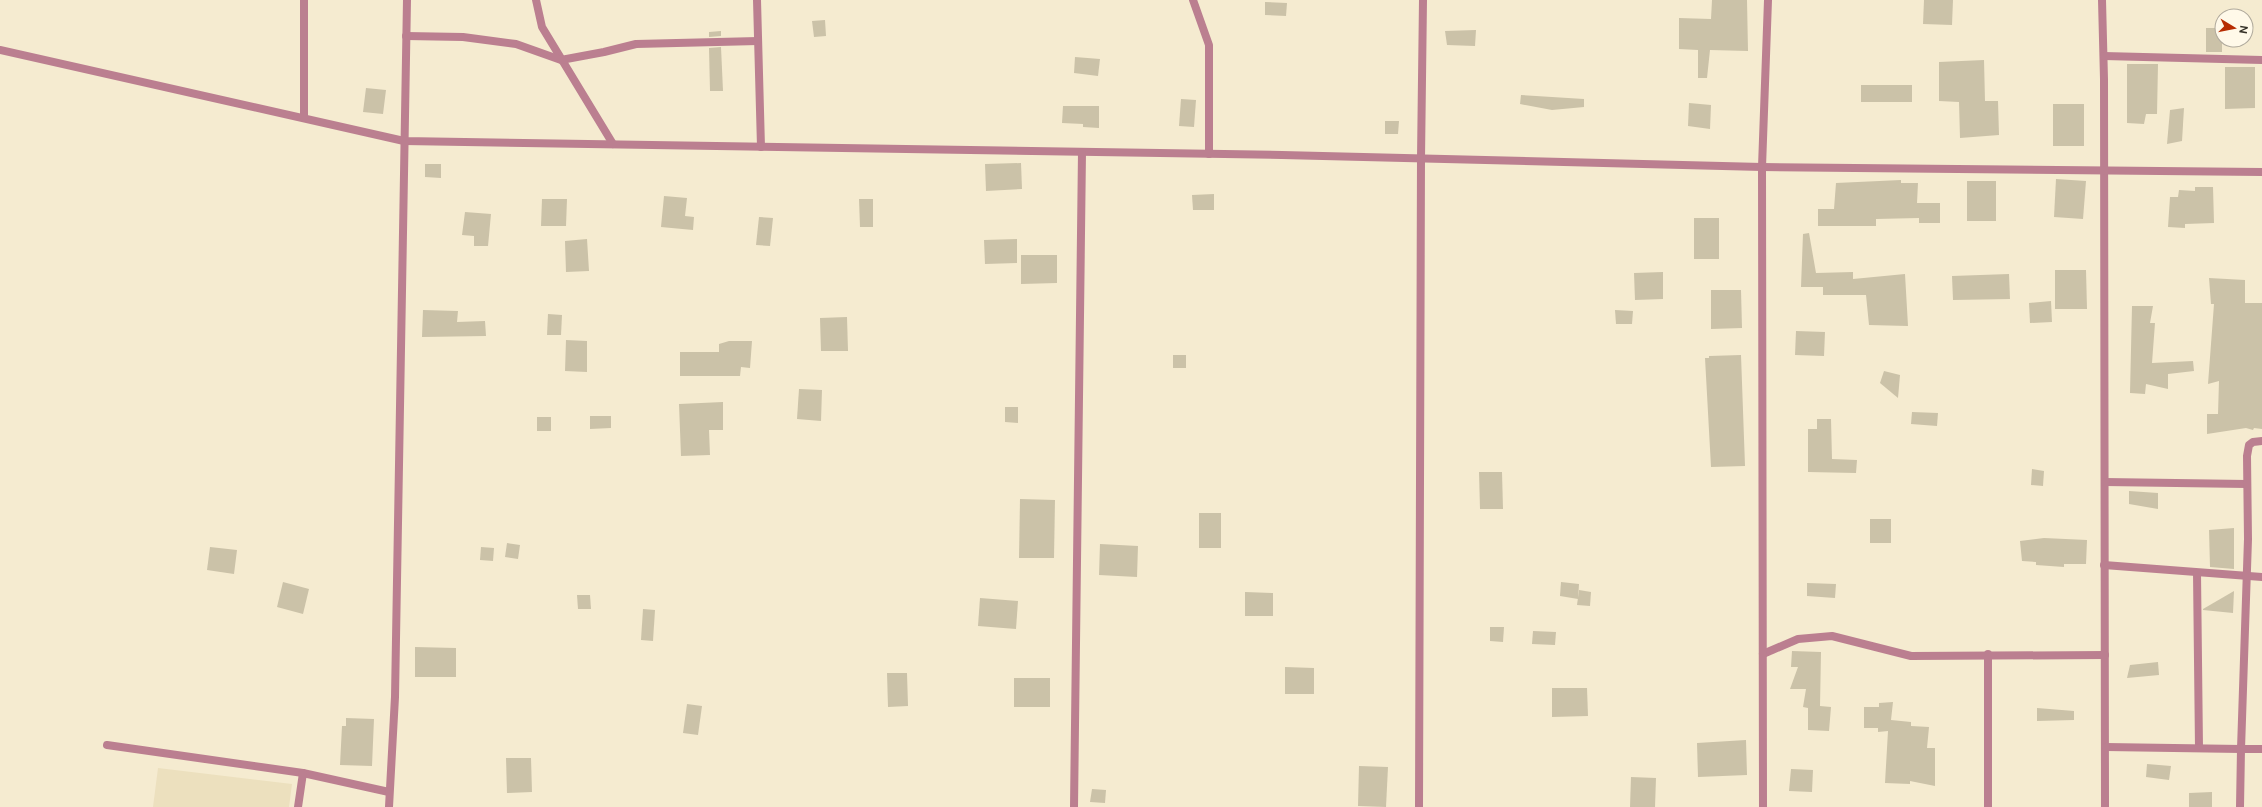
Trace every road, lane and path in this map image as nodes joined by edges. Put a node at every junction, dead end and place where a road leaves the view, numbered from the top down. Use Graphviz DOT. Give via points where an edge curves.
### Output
graph roads {
  1 [pos="304,0"];
  2 [pos="407,0"];
  3 [pos="536,0"];
  4 [pos="757,0"];
  5 [pos="1193,0"];
  6 [pos="1424,0"];
  7 [pos="1768,0"];
  8 [pos="2102,0"];
  9 [pos="406,36"];
  10 [pos="758,41"];
  11 [pos="0,50"];
  12 [pos="2104,56"];
  13 [pos="561,60"];
  14 [pos="2262,60"];
  15 [pos="304,118"];
  16 [pos="404,140"];
  17 [pos="613,144"];
  18 [pos="761,146"];
  19 [pos="1082,152"];
  20 [pos="1209,154"];
  21 [pos="1421,158"];
  22 [pos="1762,168"];
  23 [pos="2103,171"];
  24 [pos="2262,172"];
  25 [pos="2262,441"];
  26 [pos="2104,482"];
  27 [pos="2246,484"];
  28 [pos="2104,565"];
  29 [pos="2197,573"];
  30 [pos="2247,577"];
  31 [pos="2262,577"];
  32 [pos="1763,654"];
  33 [pos="1988,654"];
  34 [pos="2105,655"];
  35 [pos="107,745"];
  36 [pos="2106,747"];
  37 [pos="2199,748"];
  38 [pos="2241,749"];
  39 [pos="2262,749"];
  40 [pos="303,773"];
  41 [pos="389,792"];
  42 [pos="298,807"];
  43 [pos="389,807"];
  44 [pos="1074,807"];
  45 [pos="1419,807"];
  46 [pos="1763,807"];
  47 [pos="1988,807"];
  48 [pos="2105,807"];
  49 [pos="2240,807"];
  1 -- 15 [label="street"];
  2 -- 9 [label="street"];
  3 -- 13 [label="street" via="542,27"];
  4 -- 10 [label="street"];
  5 -- 20 [label="street" via="1209,45"];
  6 -- 21 [label="street"];
  7 -- 22 [label="street"];
  8 -- 12 [label="street"];
  9 -- 13 [label="street" via="463,37 516,44"];
  9 -- 16 [label="street"];
  10 -- 13 [label="street" via="636,44"];
  10 -- 18 [label="street"];
  11 -- 15 [label="street"];
  12 -- 14 [label="street"];
  12 -- 23 [label="street"];
  13 -- 17 [label="street"];
  15 -- 16 [label="street"];
  16 -- 17 [label="street"];
  16 -- 41 [label="street" via="395,689"];
  17 -- 18 [label="street"];
  18 -- 19 [label="street"];
  19 -- 20 [label="street"];
  19 -- 44 [label="street"];
  20 -- 21 [label="street"];
  21 -- 22 [label="street"];
  21 -- 45 [label="street"];
  22 -- 23 [label="street"];
  22 -- 32 [label="street"];
  23 -- 24 [label="street"];
  23 -- 26 [label="street"];
  25 -- 27 [label="street" via="2249,445"];
  26 -- 27 [label="street"];
  26 -- 28 [label="street"];
  27 -- 30 [label="street"];
  28 -- 29 [label="street"];
  28 -- 34 [label="street"];
  29 -- 30 [label="street"];
  29 -- 37 [label="street"];
  30 -- 31 [label="street"];
  30 -- 38 [label="street"];
  32 -- 33 [label="street" via="1798,639 1832,636 1910,656"];
  32 -- 46 [label="street"];
  33 -- 34 [label="street"];
  33 -- 47 [label="street"];
  34 -- 36 [label="street"];
  35 -- 40 [label="street"];
  36 -- 37 [label="street"];
  36 -- 48 [label="street"];
  37 -- 38 [label="street"];
  38 -- 39 [label="street"];
  38 -- 49 [label="street"];
  40 -- 41 [label="street"];
  40 -- 42 [label="street"];
  41 -- 43 [label="street"];
}
